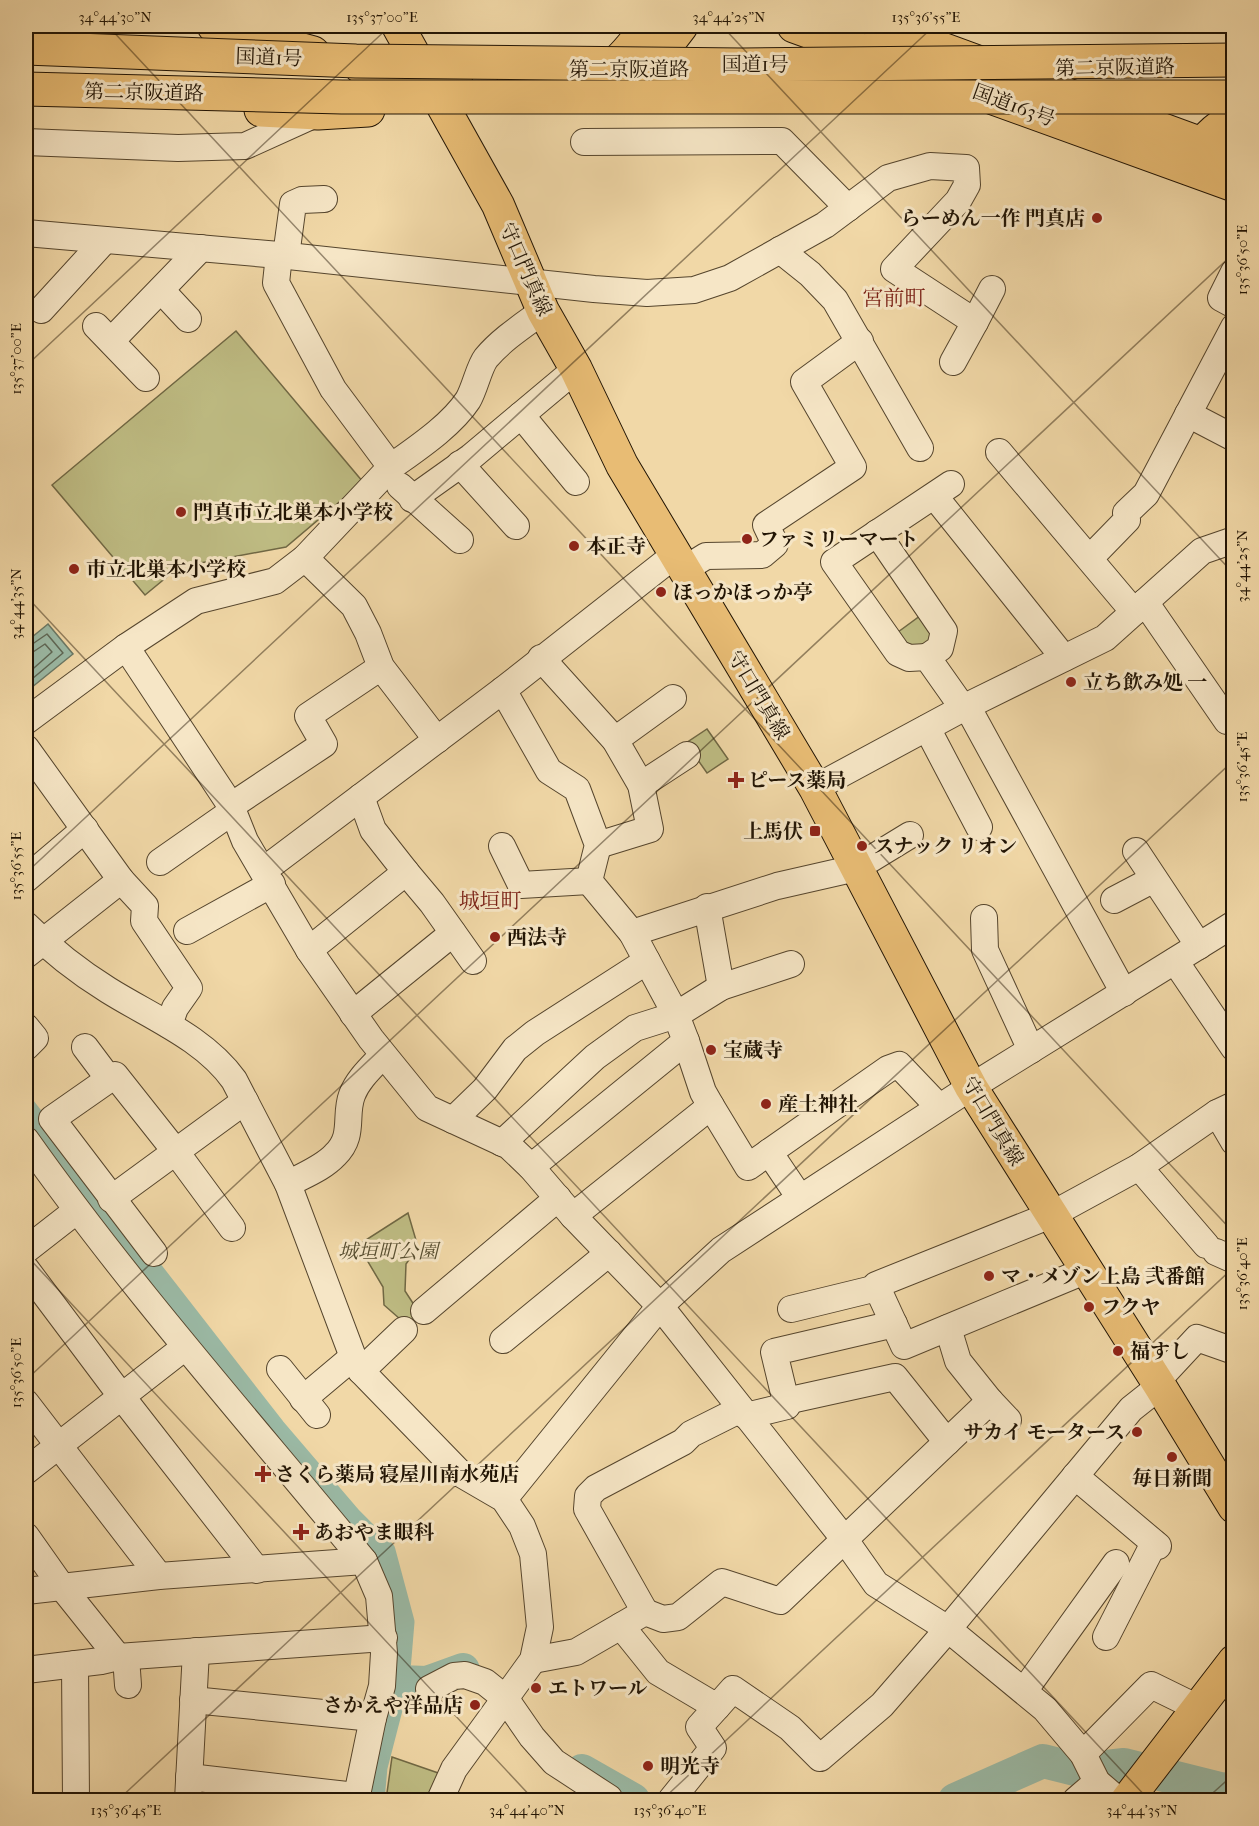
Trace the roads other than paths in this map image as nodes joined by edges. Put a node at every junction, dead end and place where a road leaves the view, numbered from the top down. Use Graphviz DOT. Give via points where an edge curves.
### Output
graph roads {
  1 [pos="214,26"];
  2 [pos="398,26"];
  3 [pos="648,26"];
  4 [pos="681,26"];
  5 [pos="794,26"];
  6 [pos="879,26"];
  7 [pos="26,48"];
  8 [pos="26,54"];
  9 [pos="1233,60"];
  10 [pos="26,89"];
  11 [pos="1233,93"];
  12 [pos="26,95"];
  13 [pos="437,99"];
  14 [pos="26,102"];
  15 [pos="318,113"];
  16 [pos="26,142"];
  17 [pos="584,142"];
  18 [pos="1233,156"];
  19 [pos="1195,157"];
  20 [pos="1233,185"];
  21 [pos="324,199"];
  22 [pos="848,208"];
  23 [pos="26,233"];
  24 [pos="105,240"];
  25 [pos="201,248"];
  26 [pos="780,250"];
  27 [pos="283,255"];
  28 [pos="1233,272"];
  29 [pos="529,281"];
  30 [pos="992,289"];
  31 [pos="161,290"];
  32 [pos="1233,305"];
  33 [pos="41,310"];
  34 [pos="543,311"];
  35 [pos="188,319"];
  36 [pos="975,321"];
  37 [pos="1233,327"];
  38 [pos="860,341"];
  39 [pos="953,362"];
  40 [pos="576,369"];
  41 [pos="146,378"];
  42 [pos="1188,414"];
  43 [pos="521,415"];
  44 [pos="1233,438"];
  45 [pos="920,448"];
  46 [pos="999,452"];
  47 [pos="460,464"];
  48 [pos="388,469"];
  49 [pos="576,482"];
  50 [pos="412,499"];
  51 [pos="516,526"];
  52 [pos="877,534"];
  53 [pos="460,540"];
  54 [pos="1233,540"];
  55 [pos="305,558"];
  56 [pos="1090,558"];
  57 [pos="681,562"];
  58 [pos="1140,607"];
  59 [pos="126,647"];
  60 [pos="927,657"];
  61 [pos="541,658"];
  62 [pos="1064,658"];
  63 [pos="381,667"];
  64 [pos="502,690"];
  65 [pos="673,698"];
  66 [pos="965,707"];
  67 [pos="26,721"];
  68 [pos="1227,722"];
  69 [pos="927,728"];
  70 [pos="436,740"];
  71 [pos="615,741"];
  72 [pos="26,748"];
  73 [pos="687,755"];
  74 [pos="641,785"];
  75 [pos="815,788"];
  76 [pos="361,797"];
  77 [pos="232,808"];
  78 [pos="979,827"];
  79 [pos="85,829"];
  80 [pos="910,835"];
  81 [pos="502,846"];
  82 [pos="598,846"];
  83 [pos="1136,851"];
  84 [pos="159,862"];
  85 [pos="856,868"];
  86 [pos="406,872"];
  87 [pos="268,877"];
  88 [pos="26,879"];
  89 [pos="1154,879"];
  90 [pos="121,880"];
  91 [pos="589,881"];
  92 [pos="1114,900"];
  93 [pos="707,907"];
  94 [pos="984,918"];
  95 [pos="1233,924"];
  96 [pos="187,931"];
  97 [pos="453,933"];
  98 [pos="632,933"];
  99 [pos="31,941"];
  100 [pos="1198,946"];
  101 [pos="309,950"];
  102 [pos="473,961"];
  103 [pos="647,961"];
  104 [pos="1175,961"];
  105 [pos="790,964"];
  106 [pos="721,987"];
  107 [pos="1124,993"];
  108 [pos="353,1014"];
  109 [pos="676,1015"];
  110 [pos="169,1024"];
  111 [pos="26,1027"];
  112 [pos="687,1041"];
  113 [pos="26,1047"];
  114 [pos="85,1047"];
  115 [pos="1233,1048"];
  116 [pos="1031,1050"];
  117 [pos="383,1055"];
  118 [pos="109,1079"];
  119 [pos="971,1087"];
  120 [pos="245,1101"];
  121 [pos="711,1106"];
  122 [pos="939,1107"];
  123 [pos="1225,1109"];
  124 [pos="453,1120"];
  125 [pos="26,1140"];
  126 [pos="1233,1142"];
  127 [pos="502,1143"];
  128 [pos="176,1152"];
  129 [pos="769,1152"];
  130 [pos="531,1167"];
  131 [pos="1139,1167"];
  132 [pos="288,1184"];
  133 [pos="800,1198"];
  134 [pos="111,1199"];
  135 [pos="566,1207"];
  136 [pos="76,1211"];
  137 [pos="1051,1215"];
  138 [pos="232,1228"];
  139 [pos="26,1250"];
  140 [pos="154,1252"];
  141 [pos="1219,1252"];
  142 [pos="609,1253"];
  143 [pos="26,1269"];
  144 [pos="1087,1270"];
  145 [pos="877,1288"];
  146 [pos="660,1306"];
  147 [pos="791,1310"];
  148 [pos="424,1311"];
  149 [pos="894,1324"];
  150 [pos="948,1328"];
  151 [pos="404,1330"];
  152 [pos="503,1341"];
  153 [pos="185,1347"];
  154 [pos="1233,1351"];
  155 [pos="357,1364"];
  156 [pos="280,1369"];
  157 [pos="1159,1383"];
  158 [pos="122,1397"];
  159 [pos="786,1401"];
  160 [pos="990,1401"];
  161 [pos="26,1403"];
  162 [pos="744,1412"];
  163 [pos="1008,1420"];
  164 [pos="947,1442"];
  165 [pos="58,1445"];
  166 [pos="26,1471"];
  167 [pos="1075,1476"];
  168 [pos="1229,1487"];
  169 [pos="504,1499"];
  170 [pos="26,1536"];
  171 [pos="845,1540"];
  172 [pos="364,1561"];
  173 [pos="1116,1563"];
  174 [pos="257,1570"];
  175 [pos="159,1576"];
  176 [pos="62,1587"];
  177 [pos="26,1591"];
  178 [pos="645,1612"];
  179 [pos="621,1626"];
  180 [pos="948,1629"];
  181 [pos="1106,1637"];
  182 [pos="384,1638"];
  183 [pos="196,1651"];
  184 [pos="122,1657"];
  185 [pos="533,1660"];
  186 [pos="75,1664"];
  187 [pos="26,1670"];
  188 [pos="128,1685"];
  189 [pos="1220,1687"];
  190 [pos="429,1689"];
  191 [pos="1024,1691"];
  192 [pos="504,1698"];
  193 [pos="193,1700"];
  194 [pos="717,1707"];
  195 [pos="373,1718"];
  196 [pos="1083,1754"];
  197 [pos="1097,1782"];
  198 [pos="189,1789"];
  199 [pos="356,1798"];
  200 [pos="76,1800"];
  201 [pos="440,1800"];
  202 [pos="608,1800"];
  203 [pos="671,1800"];
  204 [pos="1076,1800"];
  205 [pos="1118,1800"];
  206 [pos="1127,1800"];
  1 -- 13 [label="highway"];
  2 -- 13 [label="main road, 守口門真線"];
  3 -- 13 [label="highway" via="625,54 594,76"];
  4 -- 13 [label="highway" via="645,73 623,92 598,103 574,107"];
  5 -- 19 [label="highway, 国道163号"];
  6 -- 19 [label="highway, 国道163号"];
  7 -- 9 [label="highway, 国道1号, bridge" via="356,61 660,64"];
  8 -- 11 [label="highway, 第二京阪道路" via="354,68 753,70"];
  10 -- 11 [label="highway, 第二京阪道路, bridge" via="342,97"];
  11 -- 12 [label="highway, 国道1号" via="342,104"];
  11 -- 19 [label="highway" via="1223,124"];
  13 -- 15 [label="highway" via="373,110"];
  13 -- 29 [label="main road, 守口門真線" via="498,205"];
  14 -- 15 [label="highway"];
  15 -- 16 [label="street" via="245,146 178,148"];
  17 -- 22 [label="street" via="782,141"];
  18 -- 19 [label="highway, 国道163号"];
  19 -- 20 [label="highway, 国道163号"];
  21 -- 27 [label="street" via="293,204"];
  22 -- 26 [label="street"];
  22 -- 36 [label="street" via="888,178 930,166 966,168 967,185 958,201 894,269"];
  23 -- 24 [label="street"];
  24 -- 25 [label="street"];
  24 -- 33 [label="street"];
  25 -- 27 [label="street"];
  25 -- 31 [label="street"];
  26 -- 29 [label="street" via="730,278 694,290 647,293"];
  26 -- 38 [label="street" via="835,300"];
  27 -- 29 [label="street"];
  27 -- 48 [label="street" via="276,283 333,389"];
  28 -- 32 [label="street" via="1221,298"];
  29 -- 34 [label="main road, 守口門真線"];
  30 -- 36 [label="street"];
  31 -- 35 [label="street"];
  31 -- 41 [label="street" via="103,333"];
  34 -- 40 [label="main road, 守口門真線"];
  34 -- 48 [label="street" via="484,359 471,394 449,421"];
  36 -- 39 [label="street"];
  37 -- 42 [label="street"];
  38 -- 45 [label="street"];
  38 -- 57 [label="street" via="804,382 853,467 766,525 775,544 762,555 706,556"];
  40 -- 43 [label="street"];
  40 -- 57 [label="main road, 守口門真線" via="622,465"];
  42 -- 44 [label="street"];
  42 -- 56 [label="street" via="1146,494"];
  43 -- 47 [label="street"];
  43 -- 49 [label="street"];
  46 -- 56 [label="street"];
  47 -- 50 [label="street"];
  47 -- 51 [label="street"];
  48 -- 50 [label="street"];
  48 -- 55 [label="street"];
  50 -- 53 [label="street"];
  52 -- 60 [label="street" via="944,631 940,648"];
  52 -- 60 [label="street" via="834,562 898,653 909,658"];
  52 -- 62 [label="street" via="945,494"];
  54 -- 58 [label="street" via="1202,551"];
  55 -- 59 [label="street" via="275,581 196,601"];
  55 -- 63 [label="street" via="354,606"];
  56 -- 58 [label="street"];
  57 -- 61 [label="street"];
  57 -- 75 [label="main road, 守口門真線"];
  58 -- 62 [label="street" via="1105,638"];
  58 -- 68 [label="street"];
  59 -- 67 [label="street"];
  59 -- 77 [label="street"];
  60 -- 66 [label="street"];
  61 -- 64 [label="street"];
  61 -- 71 [label="street"];
  62 -- 66 [label="street"];
  63 -- 70 [label="street"];
  63 -- 77 [label="street" via="308,716 324,744"];
  64 -- 70 [label="street"];
  64 -- 82 [label="street" via="549,771 577,789"];
  65 -- 71 [label="street"];
  66 -- 69 [label="street"];
  66 -- 107 [label="street"];
  69 -- 75 [label="street"];
  69 -- 78 [label="street"];
  70 -- 76 [label="street"];
  71 -- 74 [label="street"];
  72 -- 79 [label="street"];
  73 -- 74 [label="street"];
  74 -- 82 [label="street" via="650,829"];
  75 -- 85 [label="main road, 守口門真線"];
  76 -- 86 [label="street" via="374,830"];
  76 -- 87 [label="street"];
  77 -- 84 [label="street"];
  77 -- 87 [label="street" via="245,842"];
  79 -- 88 [label="street"];
  79 -- 90 [label="street"];
  80 -- 85 [label="street"];
  81 -- 91 [label="street" via="521,885"];
  82 -- 91 [label="street"];
  83 -- 89 [label="street"];
  85 -- 93 [label="street"];
  85 -- 119 [label="main road, 守口門真線"];
  86 -- 97 [label="street"];
  86 -- 101 [label="street"];
  87 -- 96 [label="street"];
  87 -- 101 [label="street"];
  89 -- 92 [label="street"];
  89 -- 100 [label="street"];
  90 -- 99 [label="street"];
  90 -- 110 [label="street" via="145,906 144,921 189,988"];
  91 -- 98 [label="street"];
  93 -- 98 [label="street"];
  93 -- 106 [label="street"];
  94 -- 116 [label="street" via="985,950"];
  95 -- 100 [label="street"];
  97 -- 102 [label="street"];
  97 -- 108 [label="street"];
  98 -- 103 [label="street"];
  99 -- 110 [label="street"];
  100 -- 104 [label="street"];
  101 -- 108 [label="street"];
  103 -- 109 [label="street"];
  103 -- 124 [label="street" via="515,1049 485,1089"];
  104 -- 107 [label="street"];
  104 -- 115 [label="street"];
  105 -- 106 [label="street"];
  106 -- 109 [label="street"];
  107 -- 116 [label="street"];
  108 -- 117 [label="street"];
  109 -- 112 [label="street"];
  109 -- 127 [label="street" via="635,1028 596,1057"];
  110 -- 120 [label="street" via="223,1064"];
  111 -- 113 [label="street" via="35,1038"];
  112 -- 121 [label="street"];
  112 -- 130 [label="street"];
  114 -- 118 [label="street"];
  116 -- 119 [label="street"];
  117 -- 124 [label="street" via="427,1108"];
  117 -- 132 [label="street" via="357,1084 351,1097 348,1137 337,1154"];
  118 -- 128 [label="street" via="115,1075"];
  118 -- 134 [label="street" via="52,1119"];
  119 -- 122 [label="street"];
  119 -- 137 [label="main road, 守口門真線"];
  120 -- 128 [label="street"];
  120 -- 132 [label="street"];
  121 -- 129 [label="street" via="748,1167"];
  121 -- 135 [label="street"];
  122 -- 129 [label="street" via="899,1065"];
  122 -- 133 [label="street"];
  123 -- 126 [label="street"];
  123 -- 131 [label="street"];
  124 -- 127 [label="street"];
  125 -- 136 [label="street"];
  127 -- 130 [label="street"];
  128 -- 134 [label="street"];
  128 -- 138 [label="street"];
  129 -- 133 [label="street"];
  130 -- 135 [label="street"];
  131 -- 137 [label="street"];
  131 -- 141 [label="street"];
  132 -- 155 [label="street"];
  133 -- 146 [label="street" via="721,1250"];
  134 -- 140 [label="street"];
  135 -- 142 [label="street"];
  135 -- 148 [label="street"];
  136 -- 139 [label="street"];
  136 -- 153 [label="street"];
  137 -- 144 [label="main road, 守口門真線"];
  137 -- 145 [label="street" via="876,1285"];
  142 -- 146 [label="street"];
  142 -- 152 [label="street"];
  143 -- 158 [label="street"];
  144 -- 150 [label="street"];
  144 -- 157 [label="main road, 守口門真線"];
  145 -- 147 [label="street"];
  145 -- 149 [label="street"];
  146 -- 162 [label="street"];
  146 -- 169 [label="street"];
  149 -- 150 [label="street" via="904,1346"];
  149 -- 159 [label="street" via="774,1352"];
  150 -- 160 [label="street" via="958,1361"];
  151 -- 155 [label="street"];
  153 -- 158 [label="street"];
  153 -- 172 [label="street"];
  154 -- 157 [label="street" via="1197,1338"];
  155 -- 156 [label="street" via="310,1407"];
  155 -- 169 [label="street" via="461,1474"];
  157 -- 167 [label="street" via="1131,1409"];
  157 -- 168 [label="main road, 守口門真線"];
  158 -- 165 [label="street"];
  158 -- 174 [label="street"];
  159 -- 162 [label="street" via="787,1406"];
  159 -- 164 [label="street" via="895,1377"];
  160 -- 163 [label="street"];
  160 -- 164 [label="street"];
  161 -- 165 [label="street"];
  162 -- 171 [label="street"];
  162 -- 178 [label="street" via="691,1434 588,1496 587,1509"];
  164 -- 171 [label="street"];
  165 -- 166 [label="street"];
  165 -- 175 [label="street"];
  167 -- 180 [label="street"];
  167 -- 181 [label="street" via="1156,1545"];
  169 -- 185 [label="street" via="522,1526 532,1554 540,1627"];
  170 -- 176 [label="street"];
  171 -- 178 [label="street" via="780,1601 722,1582 678,1617 663,1619"];
  171 -- 180 [label="street" via="876,1584"];
  172 -- 174 [label="street"];
  172 -- 182 [label="street" via="379,1596"];
  173 -- 191 [label="street"];
  174 -- 175 [label="street"];
  175 -- 176 [label="street"];
  176 -- 177 [label="street"];
  176 -- 184 [label="street"];
  178 -- 179 [label="street"];
  179 -- 185 [label="street" via="576,1652"];
  179 -- 194 [label="street" via="658,1672"];
  180 -- 191 [label="street"];
  180 -- 194 [label="street" via="882,1704 820,1758 790,1728 734,1689"];
  182 -- 183 [label="street"];
  182 -- 195 [label="street" via="382,1686"];
  183 -- 184 [label="street"];
  183 -- 193 [label="street"];
  184 -- 186 [label="street"];
  184 -- 188 [label="street"];
  185 -- 192 [label="street"];
  186 -- 187 [label="street"];
  186 -- 200 [label="street"];
  189 -- 196 [label="street" via="1150,1685"];
  189 -- 206 [label="main road"];
  190 -- 192 [label="street" via="454,1676 465,1675 485,1682"];
  191 -- 196 [label="street" via="1045,1709"];
  192 -- 201 [label="street" via="454,1769"];
  192 -- 202 [label="street" via="554,1762"];
  193 -- 195 [label="street"];
  193 -- 198 [label="street"];
  194 -- 203 [label="street" via="699,1727 713,1748"];
  195 -- 199 [label="street"];
  196 -- 197 [label="street"];
  197 -- 204 [label="street"];
  197 -- 205 [label="street"];
  198 -- 199 [label="street"];
}
